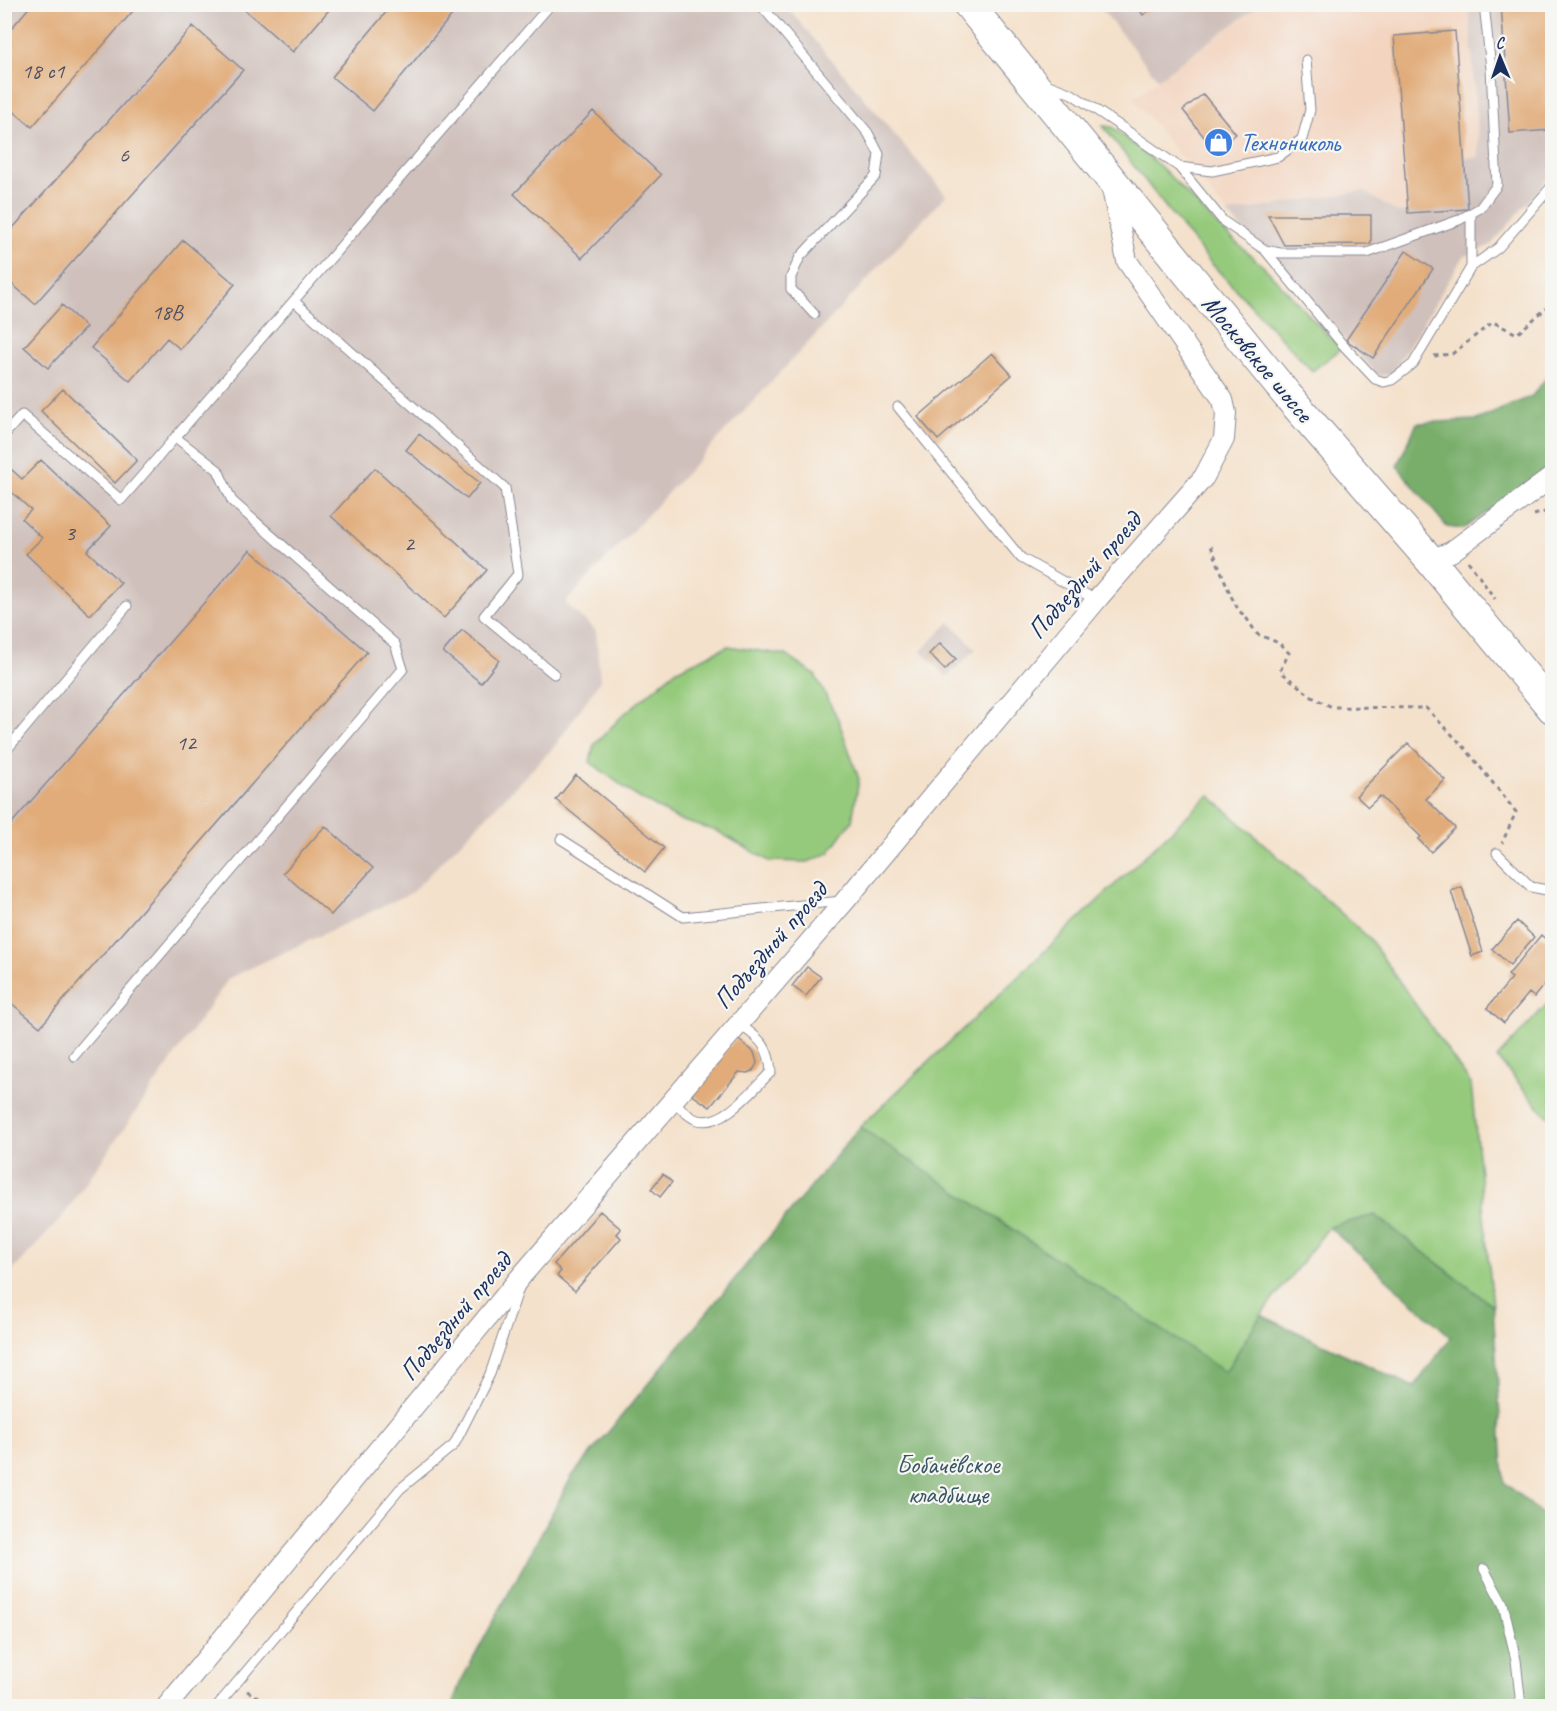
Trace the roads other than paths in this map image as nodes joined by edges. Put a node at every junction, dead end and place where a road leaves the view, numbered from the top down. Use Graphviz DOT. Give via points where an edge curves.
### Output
graph roads {
  1 [pos="551,4"];
  2 [pos="760,4"];
  3 [pos="968,4"];
  4 [pos="1484,4"];
  5 [pos="1306,60"];
  6 [pos="1026,74"];
  7 [pos="1179,167"];
  8 [pos="1111,181"];
  9 [pos="1552,186"];
  10 [pos="1471,213"];
  11 [pos="1265,250"];
  12 [pos="1471,267"];
  13 [pos="294,301"];
  14 [pos="814,314"];
  15 [pos="898,407"];
  16 [pos="4,435"];
  17 [pos="175,437"];
  18 [pos="1552,477"];
  19 [pos="1430,560"];
  20 [pos="1099,597"];
  21 [pos="127,606"];
  22 [pos="554,674"];
  23 [pos="1552,708"];
  24 [pos="4,753"];
  25 [pos="561,839"];
  26 [pos="1497,853"];
  27 [pos="1552,891"];
  28 [pos="845,901"];
  29 [pos="738,1023"];
  30 [pos="74,1056"];
  31 [pos="673,1101"];
  32 [pos="523,1274"];
  33 [pos="1484,1569"];
  34 [pos="167,1707"];
  35 [pos="218,1707"];
  36 [pos="954,1707"];
  37 [pos="1004,1707"];
  38 [pos="1521,1707"];
  1 -- 13 [label="lane"];
  2 -- 14 [label="lane" via="868,133 879,154 876,176 800,257 791,277 791,289"];
  3 -- 6 [label="main road, Московское шоссе"];
  4 -- 10 [label="lane" via="1497,185 1480,208"];
  5 -- 7 [label="lane" via="1310,110 1302,139 1278,157 1246,165 1212,171"];
  6 -- 7 [label="lane" via="1072,94"];
  6 -- 8 [label="main road, Московское шоссе"];
  7 -- 11 [label="lane" via="1223,221"];
  8 -- 19 [label="main road, Московское шоссе"];
  8 -- 20 [label="street, Подъездной проезд" via="1127,261 1223,400 1226,413 1224,439 1204,477"];
  9 -- 12 [label="lane" via="1498,248"];
  10 -- 11 [label="lane" via="1367,253"];
  10 -- 12 [label="lane"];
  11 -- 12 [label="lane" via="1343,345 1375,379 1384,382 1413,364"];
  13 -- 17 [label="lane"];
  13 -- 22 [label="lane" via="505,488 518,574 484,616"];
  15 -- 20 [label="lane" via="1021,558 1087,595"];
  16 -- 17 [label="lane" via="22,415 121,500"];
  17 -- 30 [label="lane" via="218,470 232,501 395,644 403,669"];
  18 -- 19 [label="street" via="1451,552"];
  19 -- 23 [label="main road, Московское шоссе"];
  20 -- 28 [label="street, Подъездной проезд"];
  21 -- 24 [label="lane"];
  25 -- 28 [label="lane" via="683,917"];
  26 -- 27 [label="lane" via="1531,887"];
  28 -- 29 [label="street, Подъездной проезд"];
  29 -- 31 [label="street, Подъездной проезд"];
  29 -- 31 [label="lane" via="764,1043 771,1072 727,1114 711,1121 694,1119"];
  31 -- 32 [label="street, Подъездной проезд"];
  32 -- 34 [label="street, Подъездной проезд"];
  32 -- 35 [label="lane" via="490,1374 453,1445 400,1489"];
  33 -- 38 [label="lane" via="1503,1604 1516,1660"];
  36 -- 37 [label="lane"];
}
